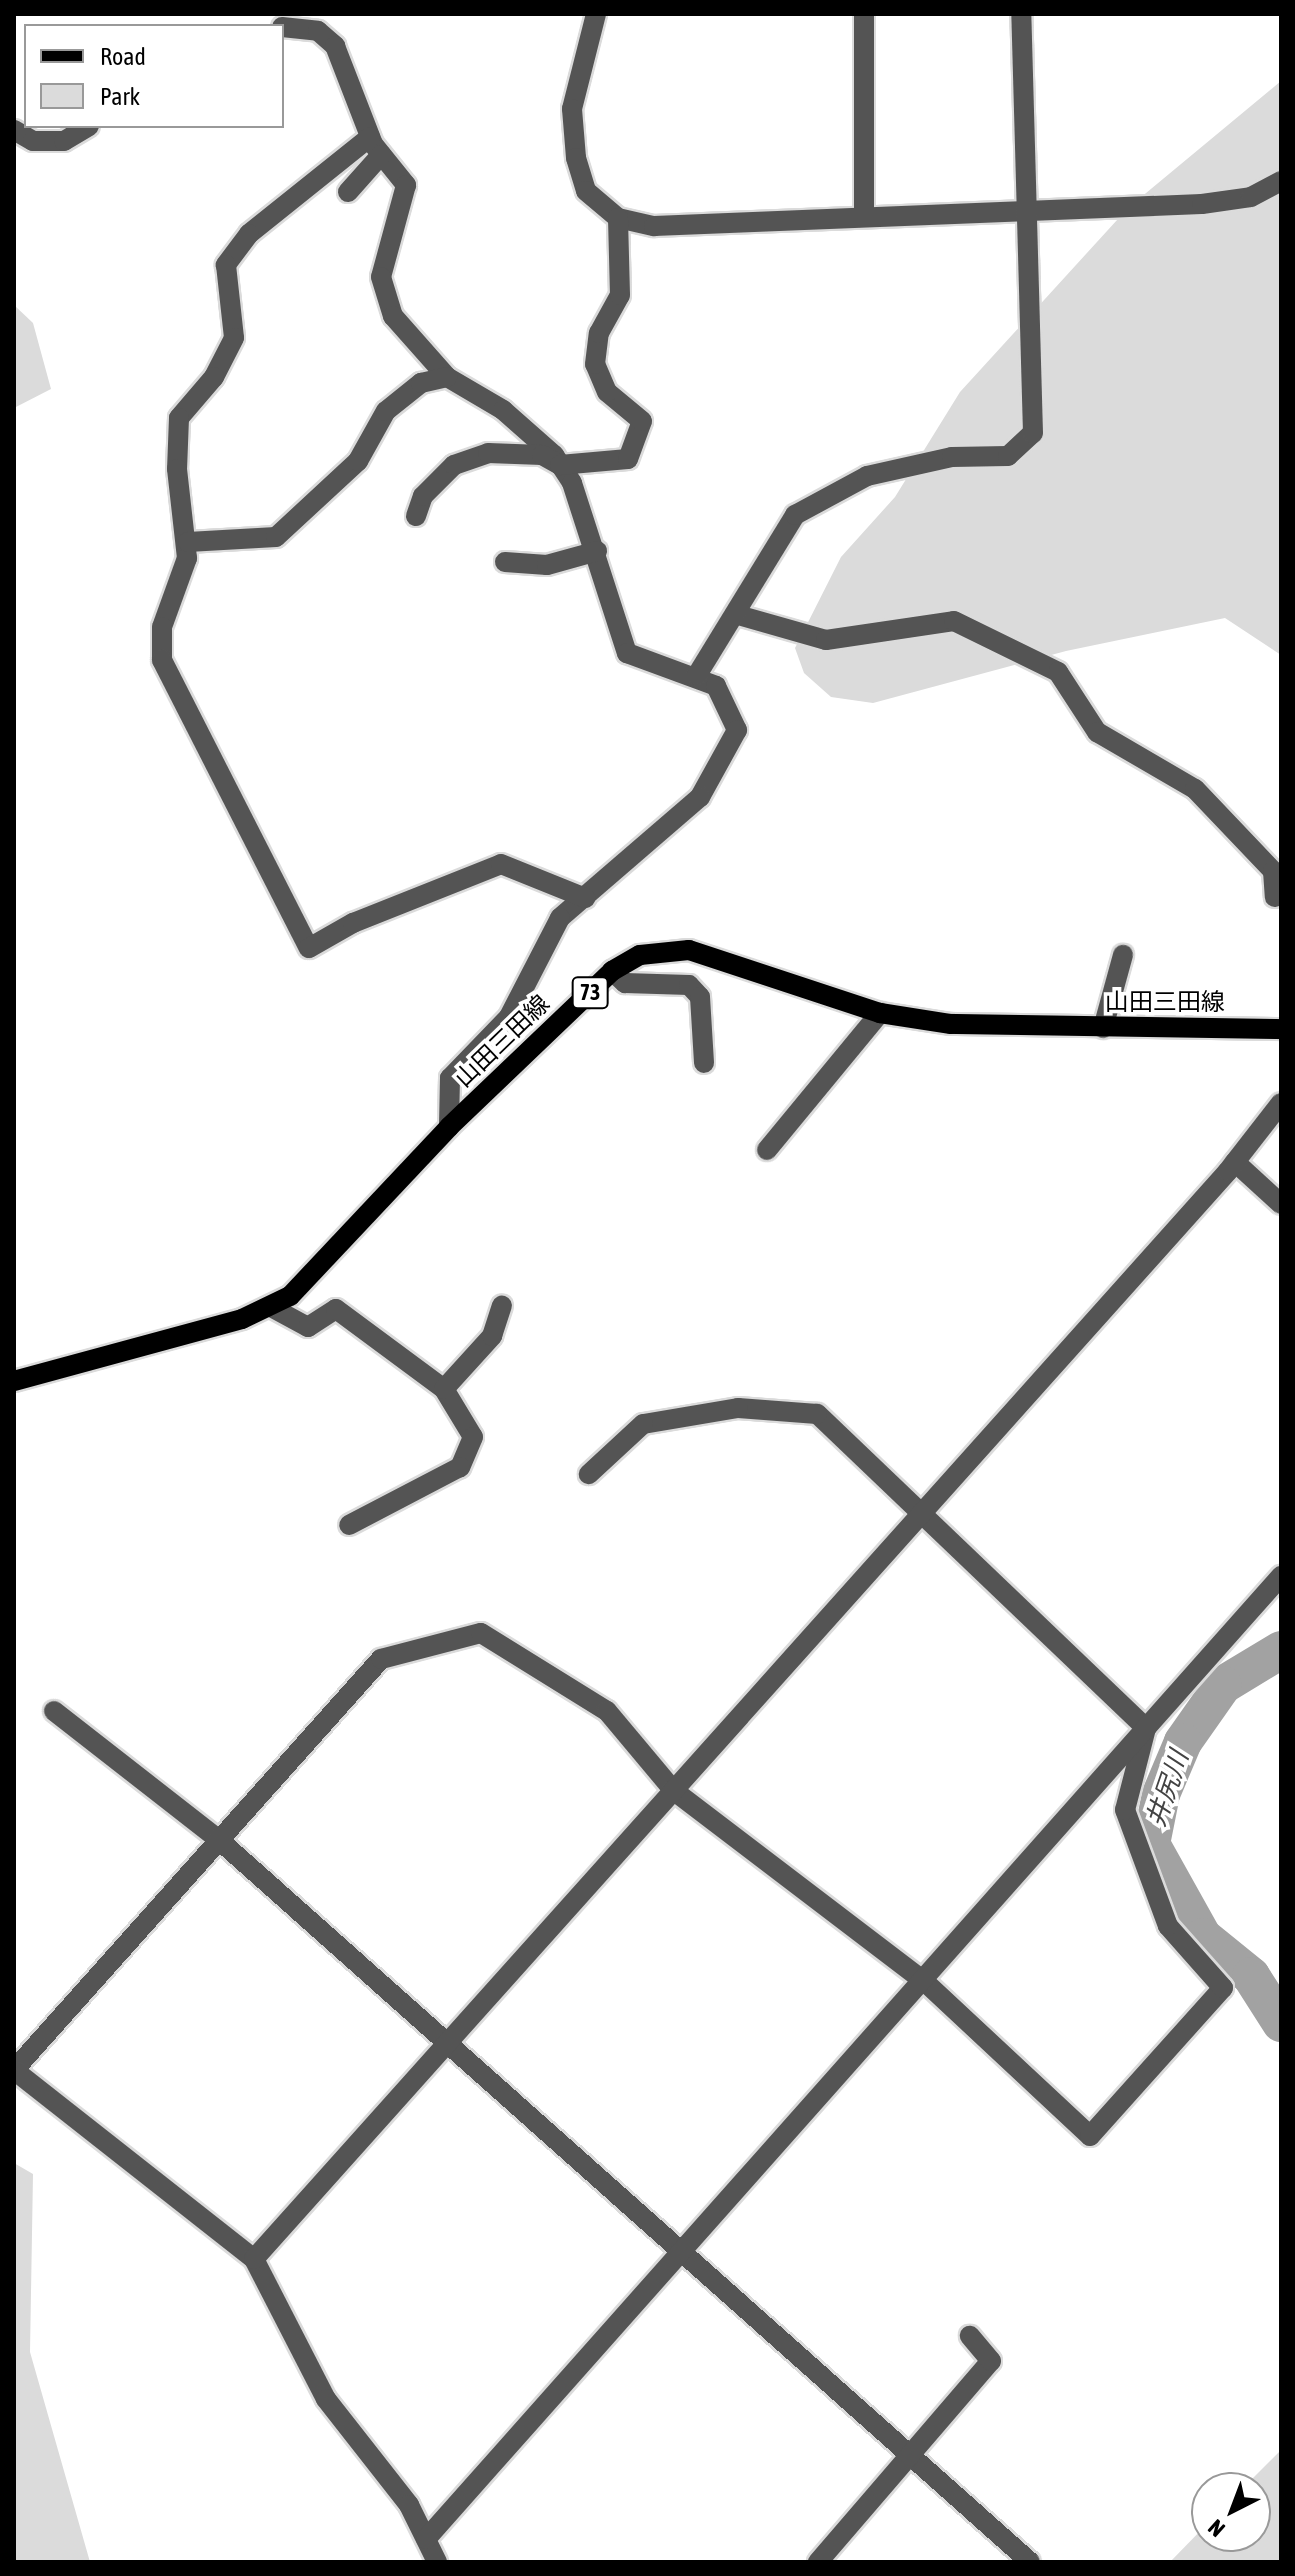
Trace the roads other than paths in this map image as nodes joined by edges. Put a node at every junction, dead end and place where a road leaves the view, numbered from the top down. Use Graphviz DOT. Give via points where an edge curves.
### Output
graph roads {
  1 [pos="596,14"];
  2 [pos="864,14"];
  3 [pos="1021,14"];
  4 [pos="303,21"];
  5 [pos="86,128"];
  6 [pos="14,130"];
  7 [pos="370,137"];
  8 [pos="381,155"];
  9 [pos="1281,181"];
  10 [pos="348,192"];
  11 [pos="1030,207"];
  12 [pos="864,215"];
  13 [pos="618,218"];
  14 [pos="447,377"];
  15 [pos="560,465"];
  16 [pos="416,516"];
  17 [pos="188,542"];
  18 [pos="597,551"];
  19 [pos="505,562"];
  20 [pos="738,615"];
  21 [pos="697,675"];
  22 [pos="1275,897"];
  23 [pos="585,898"];
  24 [pos="1123,955"];
  25 [pos="612,971"];
  26 [pos="880,1013"];
  27 [pos="1103,1028"];
  28 [pos="1281,1029"];
  29 [pos="704,1063"];
  30 [pos="1281,1103"];
  31 [pos="449,1127"];
  32 [pos="767,1150"];
  33 [pos="1235,1162"];
  34 [pos="1281,1204"];
  35 [pos="502,1306"];
  36 [pos="271,1307"];
  37 [pos="14,1381"];
  38 [pos="444,1389"];
  39 [pos="589,1474"];
  40 [pos="919,1517"];
  41 [pos="349,1525"];
  42 [pos="1281,1576"];
  43 [pos="54,1711"];
  44 [pos="1146,1728"];
  45 [pos="673,1790"];
  46 [pos="218,1839"];
  47 [pos="924,1981"];
  48 [pos="450,2045"];
  49 [pos="14,2070"];
  50 [pos="684,2250"];
  51 [pos="254,2259"];
  52 [pos="970,2336"];
  53 [pos="910,2453"];
  54 [pos="426,2539"];
  55 [pos="437,2562"];
  56 [pos="818,2562"];
  57 [pos="1030,2562"];
  1 -- 13 [label="street" via="572,109 576,158 586,191"];
  2 -- 12 [label="street"];
  3 -- 11 [label="street"];
  4 -- 7 [label="street" via="335,46"];
  5 -- 6 [label="street" via="64,141 33,141"];
  7 -- 8 [label="street"];
  7 -- 17 [label="street" via="249,234 226,265 234,338 214,377 179,418 177,469"];
  8 -- 10 [label="street"];
  8 -- 14 [label="street" via="406,185 381,277 409,341"];
  9 -- 11 [label="street" via="1251,197 1202,204"];
  11 -- 12 [label="street"];
  11 -- 20 [label="street" via="1033,433 1008,456 952,457 867,476 795,515"];
  12 -- 13 [label="street" via="654,226"];
  13 -- 15 [label="street" via="620,295 599,333 595,364 607,392 642,421 628,459"];
  14 -- 15 [label="street" via="503,410"];
  14 -- 17 [label="street" via="421,383 386,411 358,461 276,537"];
  15 -- 16 [label="street" via="542,455 488,453 454,465 423,496"];
  15 -- 18 [label="street"];
  17 -- 23 [label="street" via="162,627 162,660 309,948 353,923 501,864"];
  18 -- 19 [label="street" via="547,565"];
  18 -- 21 [label="street" via="627,653 659,669"];
  20 -- 21 [label="street"];
  20 -- 22 [label="street" via="826,640 954,621 1058,672 1097,732 1195,789 1273,871"];
  21 -- 23 [label="street" via="727,700 737,730 723,763 700,797"];
  23 -- 31 [label="street" via="541,945 509,1017 450,1078"];
  24 -- 27 [label="street"];
  25 -- 26 [label="main road, 山田三田線 / 73" via="640,955 689,950"];
  25 -- 29 [label="street" via="625,983 689,985 700,997"];
  25 -- 31 [label="main road, 山田三田線 / 73"];
  26 -- 27 [label="main road, 山田三田線 / 73" via="1005,1028"];
  26 -- 32 [label="street"];
  27 -- 28 [label="main road, 山田三田線 / 73"];
  30 -- 33 [label="street"];
  31 -- 36 [label="main road, 山田三田線 / 73" via="306,1283"];
  33 -- 34 [label="street"];
  33 -- 40 [label="street"];
  35 -- 38 [label="street" via="492,1336"];
  36 -- 37 [label="main road, 山田三田線 / 73"];
  36 -- 38 [label="street" via="308,1327 336,1309"];
  38 -- 41 [label="street" via="473,1437 460,1467"];
  39 -- 40 [label="street" via="643,1424 738,1408 817,1414"];
  40 -- 44 [label="street"];
  40 -- 45 [label="street"];
  42 -- 44 [label="street"];
  43 -- 46 [label="street"];
  44 -- 47 [label="street"];
  44 -- 47 [label="street" via="1125,1810 1168,1926 1223,1988 1090,2136"];
  45 -- 46 [label="street" via="607,1711 481,1633 381,1659"];
  45 -- 47 [label="street"];
  45 -- 48 [label="street"];
  46 -- 48 [label="street"];
  46 -- 49 [label="street"];
  47 -- 50 [label="street"];
  48 -- 50 [label="street"];
  48 -- 51 [label="street"];
  49 -- 51 [label="street"];
  50 -- 53 [label="street"];
  50 -- 54 [label="street"];
  51 -- 54 [label="street" via="326,2399 409,2505"];
  52 -- 53 [label="street" via="991,2361"];
  53 -- 56 [label="street"];
  53 -- 57 [label="street"];
  54 -- 55 [label="street"];
}
